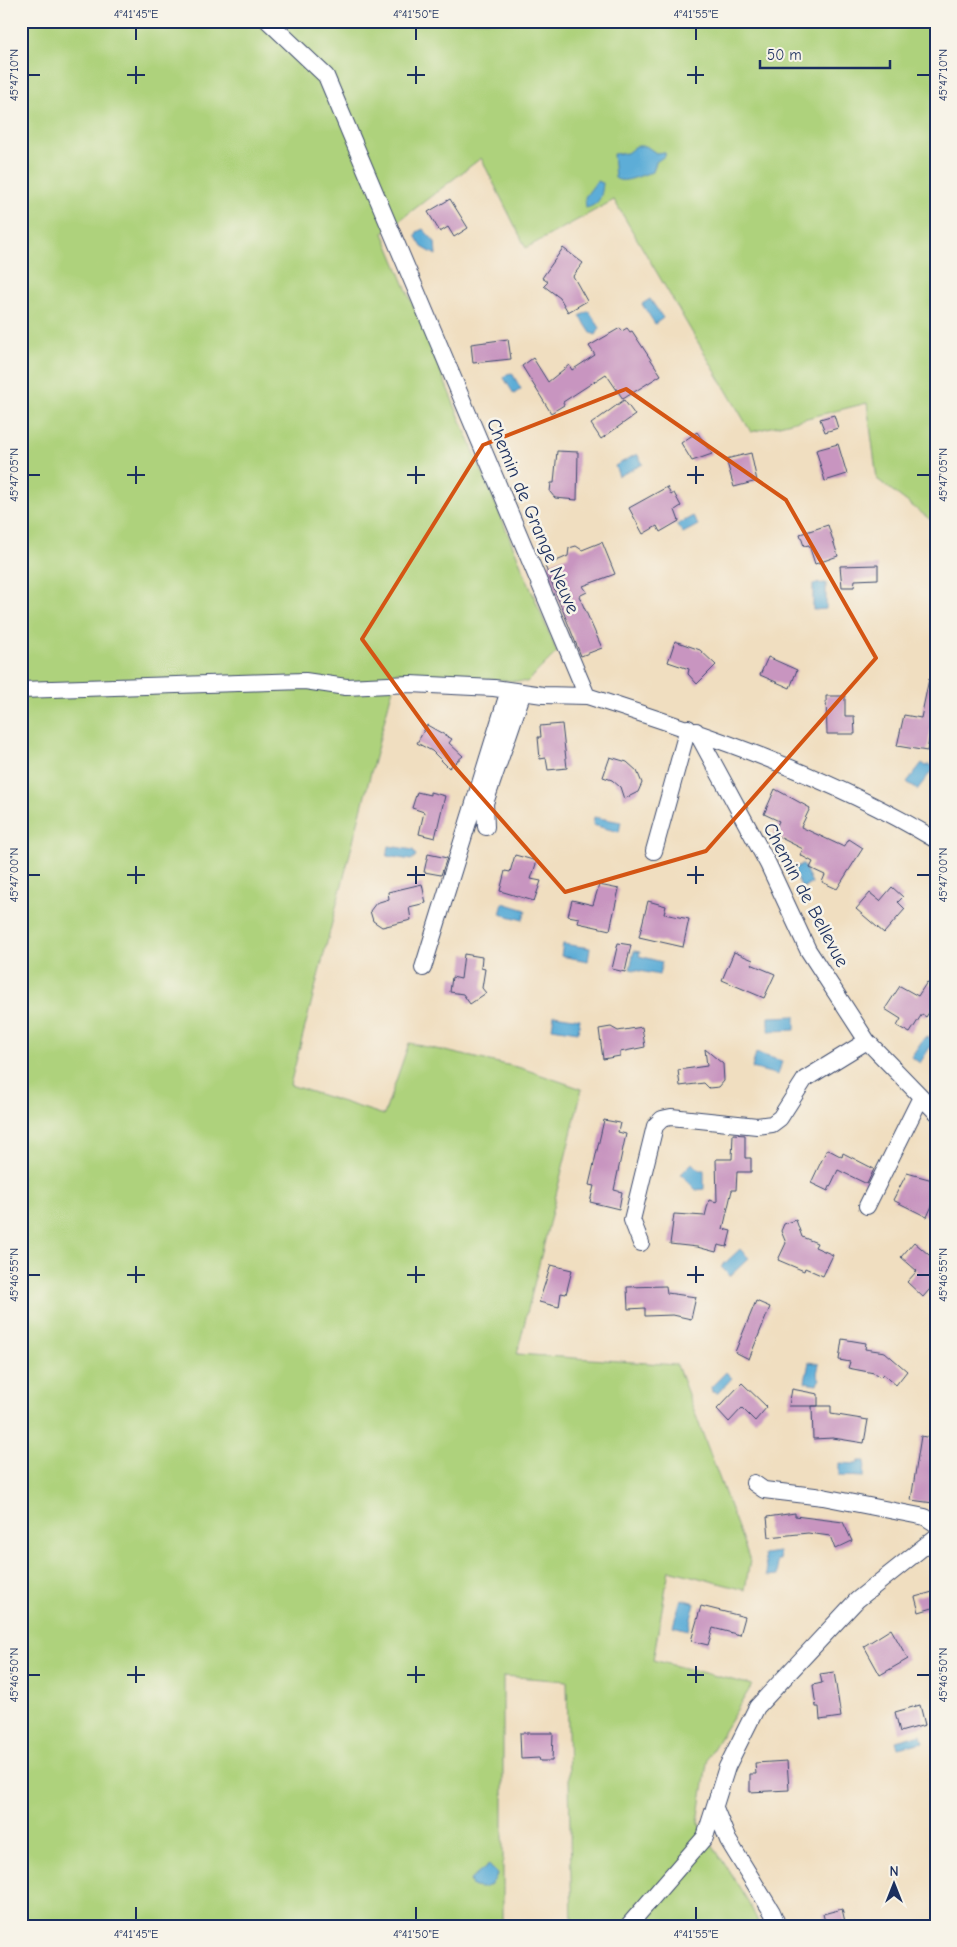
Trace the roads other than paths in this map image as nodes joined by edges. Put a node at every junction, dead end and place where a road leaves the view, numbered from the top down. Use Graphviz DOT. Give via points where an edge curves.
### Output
graph roads {
  1 [pos="268,21"];
  2 [pos="21,690"];
  3 [pos="516,691"];
  4 [pos="587,696"];
  5 [pos="692,729"];
  6 [pos="486,827"];
  7 [pos="936,840"];
  8 [pos="654,851"];
  9 [pos="423,968"];
  10 [pos="867,1041"];
  11 [pos="921,1097"];
  12 [pos="936,1112"];
  13 [pos="867,1206"];
  14 [pos="641,1244"];
  15 [pos="754,1483"];
  16 [pos="936,1524"];
  17 [pos="936,1536"];
  18 [pos="715,1808"];
  19 [pos="628,1926"];
  20 [pos="778,1926"];
  1 -- 4 [label="street, Chemin de Grange Neuve" via="326,76"];
  2 -- 3 [label="street" via="305,682 346,687 410,684"];
  3 -- 4 [label="street"];
  3 -- 6 [label="street" via="485,803"];
  3 -- 9 [label="street"];
  4 -- 5 [label="street"];
  5 -- 7 [label="street" via="802,773"];
  5 -- 8 [label="street"];
  5 -- 10 [label="street, Chemin de Bellevue" via="768,864 808,950"];
  10 -- 11 [label="street, Chemin de Bellevue"];
  10 -- 14 [label="street" via="805,1078 780,1118 772,1124 757,1126 671,1116 662,1119 655,1126 632,1220"];
  11 -- 12 [label="street, Chemin de Bellevue"];
  11 -- 13 [label="street"];
  15 -- 16 [label="street" via="764,1490 823,1496 925,1517"];
  17 -- 18 [label="street" via="857,1600 757,1707 727,1767"];
  18 -- 19 [label="street" via="705,1837"];
  18 -- 20 [label="street" via="728,1840"];
}
